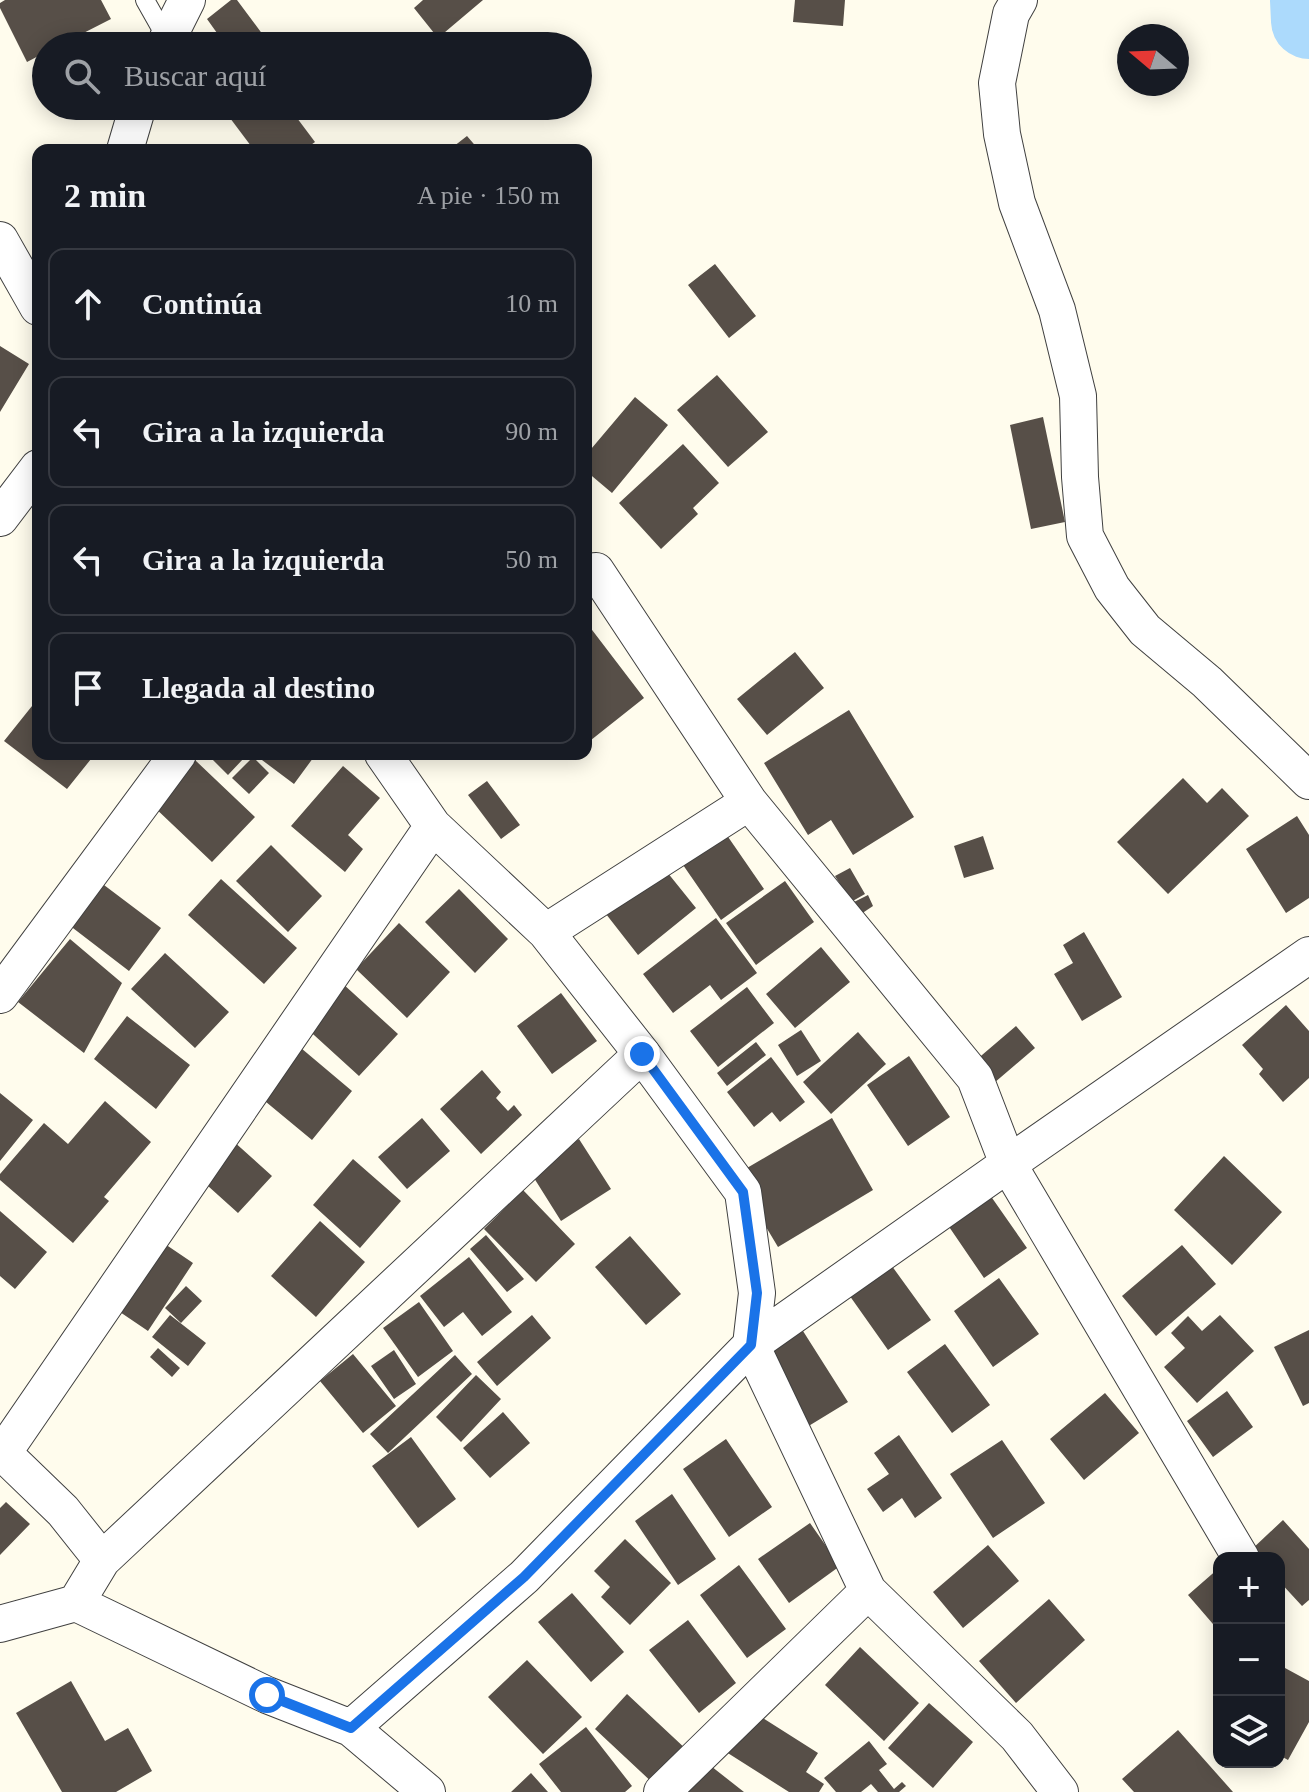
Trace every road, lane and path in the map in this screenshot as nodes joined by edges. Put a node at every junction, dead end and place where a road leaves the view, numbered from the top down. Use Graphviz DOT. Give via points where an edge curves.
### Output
graph roads {
  1 [pos="145,0"];
  2 [pos="187,0"];
  3 [pos="1019,0"];
  4 [pos="160,32"];
  5 [pos="170,32"];
  6 [pos="134,120"];
  7 [pos="127,144"];
  8 [pos="0,240"];
  9 [pos="32,296"];
  10 [pos="32,476"];
  11 [pos="0,518"];
  12 [pos="596,571"];
  13 [pos="174,760"];
  14 [pos="387,760"];
  15 [pos="1309,781"];
  16 [pos="749,802"];
  17 [pos="433,826"];
  18 [pos="546,932"];
  19 [pos="1309,955"];
  20 [pos="0,995"];
  21 [pos="642,1054"];
  22 [pos="1008,1164"];
  23 [pos="751,1345"];
  24 [pos="1237,1552"];
  25 [pos="102,1560"];
  26 [pos="868,1591"];
  27 [pos="76,1603"];
  28 [pos="0,1624"];
  29 [pos="351,1728"];
  30 [pos="427,1792"];
  31 [pos="662,1792"];
  32 [pos="1060,1792"];
  1 -- 4 [label="lane"];
  2 -- 5 [label="street"];
  3 -- 15 [label="street" via="1011,14 997,83 1002,134 1017,203 1057,310 1078,396 1085,536 1112,588 1145,630"];
  6 -- 7 [label="street"];
  8 -- 9 [label="street"];
  10 -- 11 [label="street"];
  12 -- 16 [label="street"];
  13 -- 20 [label="street"];
  14 -- 17 [label="street"];
  16 -- 18 [label="street"];
  16 -- 22 [label="street" via="975,1078"];
  17 -- 18 [label="street"];
  17 -- 25 [label="street" via="3,1453 63,1511"];
  18 -- 21 [label="street"];
  19 -- 22 [label="street"];
  21 -- 23 [label="street" via="743,1192 757,1293"];
  21 -- 25 [label="street"];
  22 -- 23 [label="street"];
  22 -- 24 [label="street"];
  23 -- 26 [label="street"];
  23 -- 29 [label="street" via="524,1577"];
  25 -- 27 [label="street"];
  26 -- 31 [label="street"];
  26 -- 32 [label="street" via="1017,1736"];
  27 -- 28 [label="street"];
  27 -- 29 [label="street" via="267,1695"];
  29 -- 30 [label="street"];
}
